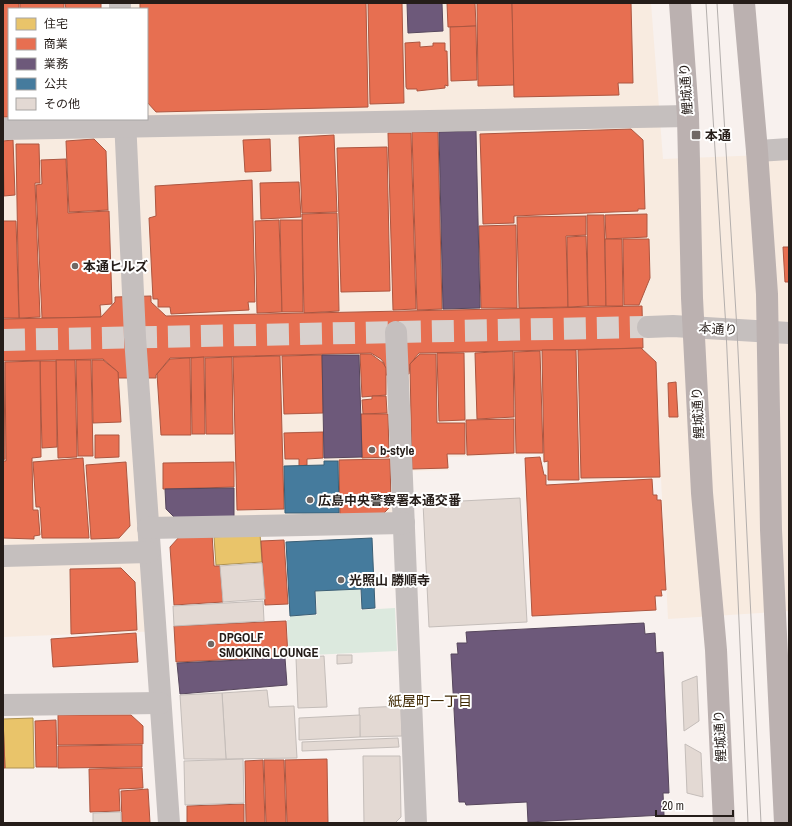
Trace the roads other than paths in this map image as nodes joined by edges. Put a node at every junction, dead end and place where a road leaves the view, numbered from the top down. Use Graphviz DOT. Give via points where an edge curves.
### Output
graph roads {
  1 [pos="680,3"];
  2 [pos="744,3"];
  3 [pos="688,116"];
  4 [pos="125,123"];
  5 [pos="3,129"];
  6 [pos="789,149"];
  7 [pos="757,151"];
  8 [pos="648,327"];
  9 [pos="694,327"];
  10 [pos="396,332"];
  11 [pos="767,332"];
  12 [pos="789,333"];
  13 [pos="404,523"];
  14 [pos="148,528"];
  15 [pos="149,552"];
  16 [pos="3,556"];
  17 [pos="160,703"];
  18 [pos="3,705"];
  19 [pos="169,823"];
  20 [pos="416,823"];
  21 [pos="724,823"];
  22 [pos="785,823"];
  1 -- 3 [label="highway, 鯉城通り"];
  2 -- 7 [label="highway"];
  3 -- 4 [label="street"];
  3 -- 9 [label="highway, 鯉城通り"];
  4 -- 5 [label="street"];
  4 -- 14 [label="street" via="134,336"];
  6 -- 7 [label="street"];
  7 -- 11 [label="highway" via="767,294"];
  8 -- 9 [label="street, 本通り"];
  9 -- 11 [label="street, 本通り"];
  9 -- 21 [label="highway, 鯉城通り" via="702,493 716,650"];
  10 -- 13 [label="street"];
  11 -- 12 [label="street, 本通り"];
  11 -- 22 [label="highway" via="771,530"];
  13 -- 14 [label="street"];
  13 -- 20 [label="street"];
  14 -- 15 [label="street"];
  15 -- 16 [label="street"];
  15 -- 17 [label="street"];
  17 -- 18 [label="street"];
  17 -- 19 [label="street"];
}
